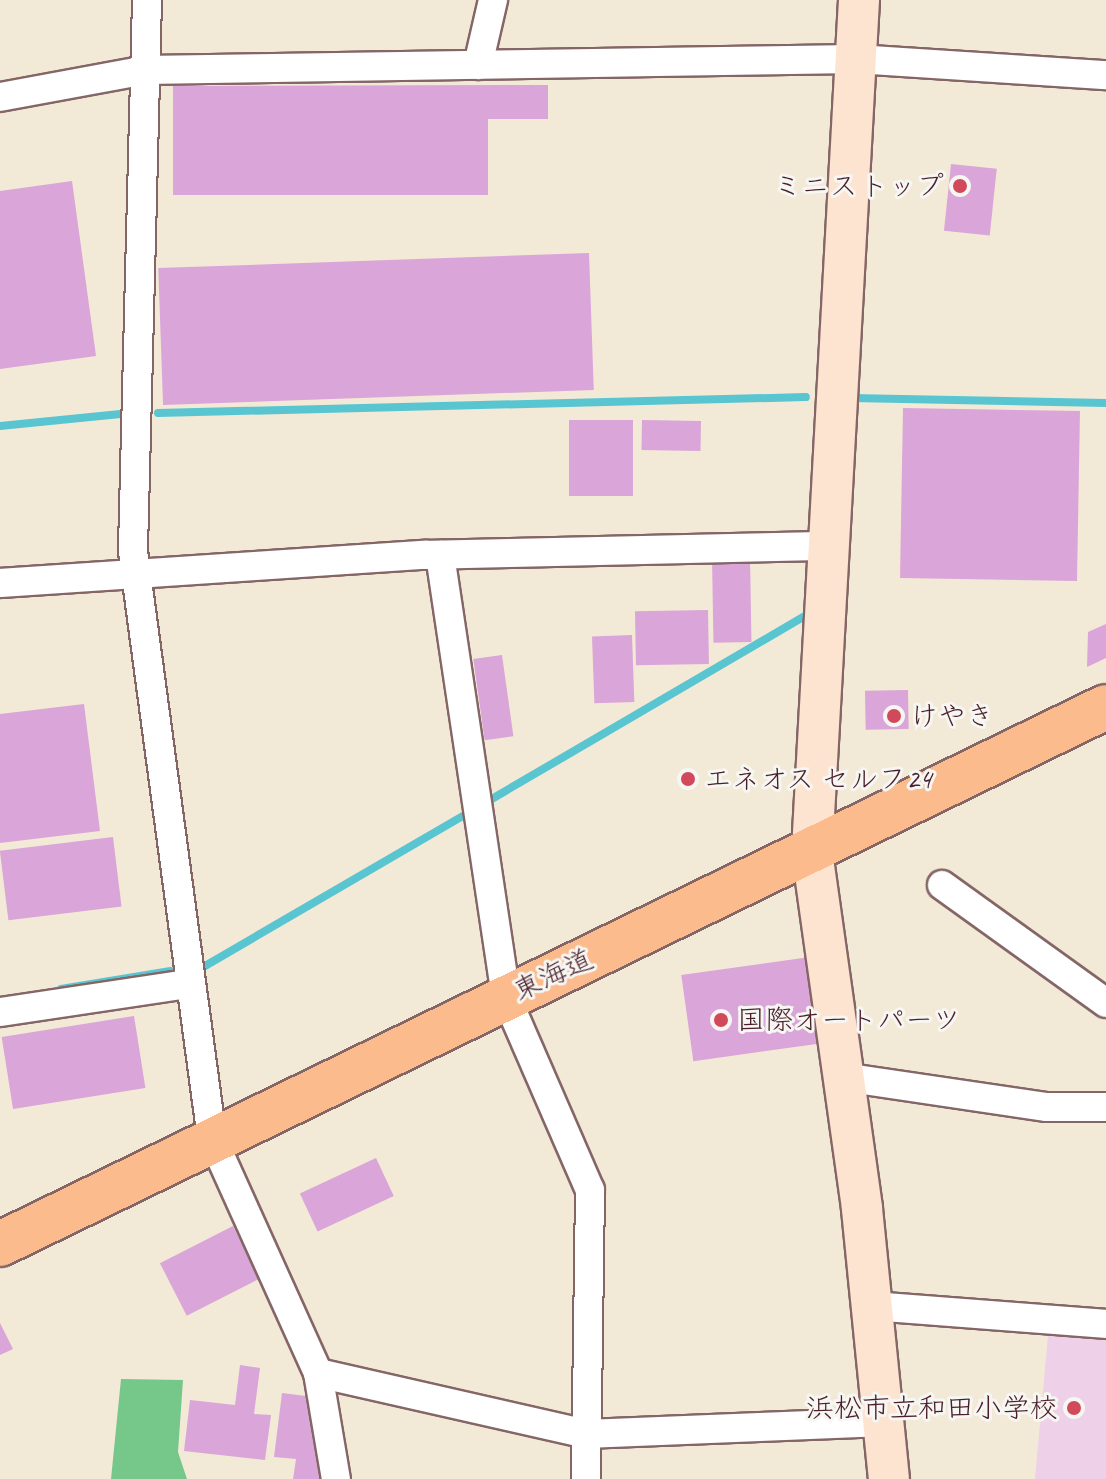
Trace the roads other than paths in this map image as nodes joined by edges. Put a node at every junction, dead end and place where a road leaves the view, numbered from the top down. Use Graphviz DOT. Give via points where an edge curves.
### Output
graph roads {
  1 [pos="147,0"];
  2 [pos="493,0"];
  3 [pos="859,0"];
  4 [pos="856,59"];
  5 [pos="478,65"];
  6 [pos="145,70"];
  7 [pos="1106,75"];
  8 [pos="0,97"];
  9 [pos="828,546"];
  10 [pos="440,555"];
  11 [pos="136,569"];
  12 [pos="0,583"];
  13 [pos="1106,707"];
  14 [pos="812,852"];
  15 [pos="942,885"];
  16 [pos="188,984"];
  17 [pos="506,997"];
  18 [pos="1106,1003"];
  19 [pos="1,1004"];
  20 [pos="843,1077"];
  21 [pos="1106,1107"];
  22 [pos="212,1138"];
  23 [pos="0,1244"];
  24 [pos="873,1306"];
  25 [pos="1106,1324"];
  26 [pos="318,1373"];
  27 [pos="883,1422"];
  28 [pos="587,1434"];
  29 [pos="336,1479"];
  30 [pos="586,1479"];
  31 [pos="889,1479"];
  1 -- 6 [label="street"];
  2 -- 5 [label="street"];
  3 -- 4 [label="street"];
  4 -- 5 [label="street"];
  4 -- 7 [label="street"];
  4 -- 9 [label="street"];
  5 -- 6 [label="street"];
  6 -- 8 [label="street"];
  6 -- 11 [label="street"];
  9 -- 10 [label="street"];
  9 -- 14 [label="street"];
  10 -- 11 [label="street"];
  10 -- 17 [label="street"];
  11 -- 12 [label="street"];
  11 -- 16 [label="street"];
  13 -- 14 [label="highway, 東海道"];
  14 -- 17 [label="highway, 東海道"];
  14 -- 20 [label="street"];
  15 -- 18 [label="street"];
  16 -- 19 [label="street"];
  16 -- 22 [label="street"];
  17 -- 22 [label="highway, 東海道"];
  17 -- 28 [label="street" via="590,1190"];
  20 -- 21 [label="street" via="1047,1107"];
  20 -- 24 [label="street"];
  22 -- 23 [label="highway, 東海道"];
  22 -- 26 [label="street"];
  24 -- 25 [label="street"];
  24 -- 27 [label="street"];
  26 -- 28 [label="street"];
  26 -- 29 [label="street"];
  27 -- 28 [label="street"];
  27 -- 31 [label="street"];
  28 -- 30 [label="street"];
}
